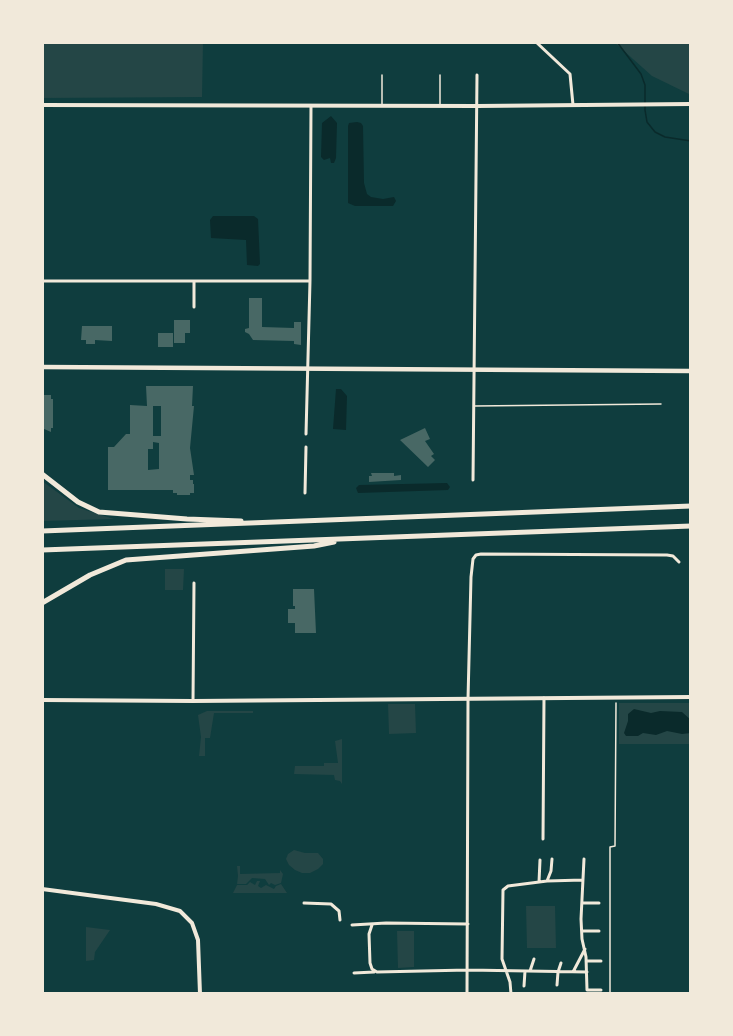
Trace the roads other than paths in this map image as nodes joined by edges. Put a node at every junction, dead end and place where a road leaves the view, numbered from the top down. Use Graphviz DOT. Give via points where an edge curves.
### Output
graph roads {
  1 [pos="536,42"];
  2 [pos="382,75"];
  3 [pos="440,75"];
  4 [pos="477,75"];
  5 [pos="691,104"];
  6 [pos="42,105"];
  7 [pos="573,105"];
  8 [pos="310,106"];
  9 [pos="382,106"];
  10 [pos="440,106"];
  11 [pos="477,106"];
  12 [pos="42,281"];
  13 [pos="194,281"];
  14 [pos="310,282"];
  15 [pos="194,307"];
  16 [pos="42,367"];
  17 [pos="307,368"];
  18 [pos="474,370"];
  19 [pos="691,371"];
  20 [pos="661,404"];
  21 [pos="473,406"];
  22 [pos="306,434"];
  23 [pos="306,447"];
  24 [pos="42,474"];
  25 [pos="473,480"];
  26 [pos="305,494"];
  27 [pos="691,506"];
  28 [pos="294,522"];
  29 [pos="691,526"];
  30 [pos="42,531"];
  31 [pos="353,539"];
  32 [pos="42,550"];
  33 [pos="679,562"];
  34 [pos="194,583"];
  35 [pos="42,603"];
  36 [pos="691,697"];
  37 [pos="544,698"];
  38 [pos="468,699"];
  39 [pos="42,700"];
  40 [pos="193,701"];
  41 [pos="543,839"];
  42 [pos="552,859"];
  43 [pos="584,859"];
  44 [pos="540,860"];
  45 [pos="583,880"];
  46 [pos="547,881"];
  47 [pos="539,882"];
  48 [pos="42,889"];
  49 [pos="304,903"];
  50 [pos="582,903"];
  51 [pos="599,903"];
  52 [pos="340,920"];
  53 [pos="468,924"];
  54 [pos="352,925"];
  55 [pos="372,925"];
  56 [pos="582,931"];
  57 [pos="599,931"];
  58 [pos="585,949"];
  59 [pos="534,959"];
  60 [pos="586,961"];
  61 [pos="601,961"];
  62 [pos="561,963"];
  63 [pos="468,970"];
  64 [pos="506,971"];
  65 [pos="527,971"];
  66 [pos="379,972"];
  67 [pos="558,972"];
  68 [pos="573,972"];
  69 [pos="586,972"];
  70 [pos="354,973"];
  71 [pos="558,985"];
  72 [pos="525,986"];
  73 [pos="601,990"];
  74 [pos="200,994"];
  75 [pos="467,994"];
  76 [pos="511,994"];
  1 -- 7 [label="street" via="570,74"];
  2 -- 9 [label="lane"];
  3 -- 10 [label="lane"];
  4 -- 11 [label="street"];
  5 -- 7 [label="street"];
  6 -- 8 [label="street"];
  7 -- 11 [label="street"];
  8 -- 9 [label="street"];
  8 -- 14 [label="street"];
  9 -- 10 [label="street"];
  10 -- 11 [label="street"];
  11 -- 18 [label="street"];
  12 -- 13 [label="street"];
  13 -- 14 [label="street"];
  13 -- 15 [label="street"];
  14 -- 17 [label="street"];
  16 -- 17 [label="main road"];
  17 -- 18 [label="main road"];
  17 -- 22 [label="street"];
  18 -- 19 [label="main road"];
  18 -- 21 [label="street"];
  20 -- 21 [label="lane"];
  21 -- 25 [label="street"];
  23 -- 26 [label="street"];
  24 -- 28 [label="highway" via="78,502 99,512"];
  27 -- 28 [label="highway"];
  28 -- 30 [label="highway"];
  29 -- 31 [label="highway"];
  31 -- 32 [label="highway"];
  31 -- 35 [label="highway" via="314,546 136,558 100,570"];
  33 -- 38 [label="street" via="673,555 474,556"];
  34 -- 40 [label="street"];
  36 -- 37 [label="street"];
  37 -- 38 [label="street"];
  37 -- 41 [label="street"];
  38 -- 40 [label="street"];
  38 -- 53 [label="street"];
  39 -- 40 [label="street"];
  42 -- 46 [label="street"];
  43 -- 45 [label="street"];
  44 -- 47 [label="street"];
  45 -- 46 [label="street"];
  45 -- 50 [label="street"];
  46 -- 47 [label="street"];
  47 -- 64 [label="street" via="508,886 503,891 501,952"];
  48 -- 74 [label="street" via="156,903 185,915 198,940"];
  49 -- 52 [label="street" via="332,904 339,911"];
  50 -- 51 [label="street"];
  50 -- 56 [label="street"];
  53 -- 55 [label="street"];
  53 -- 63 [label="street"];
  54 -- 55 [label="street"];
  55 -- 66 [label="street" via="370,963"];
  56 -- 57 [label="street"];
  56 -- 58 [label="street"];
  58 -- 60 [label="street"];
  58 -- 68 [label="street"];
  59 -- 65 [label="street"];
  60 -- 61 [label="street"];
  60 -- 69 [label="street"];
  62 -- 67 [label="street"];
  63 -- 64 [label="street"];
  63 -- 66 [label="street"];
  63 -- 75 [label="street"];
  64 -- 65 [label="street"];
  64 -- 76 [label="street"];
  65 -- 67 [label="street"];
  65 -- 72 [label="street"];
  66 -- 70 [label="street"];
  67 -- 68 [label="street"];
  67 -- 71 [label="street"];
  68 -- 69 [label="street"];
  69 -- 73 [label="street" via="586,990"];
}
